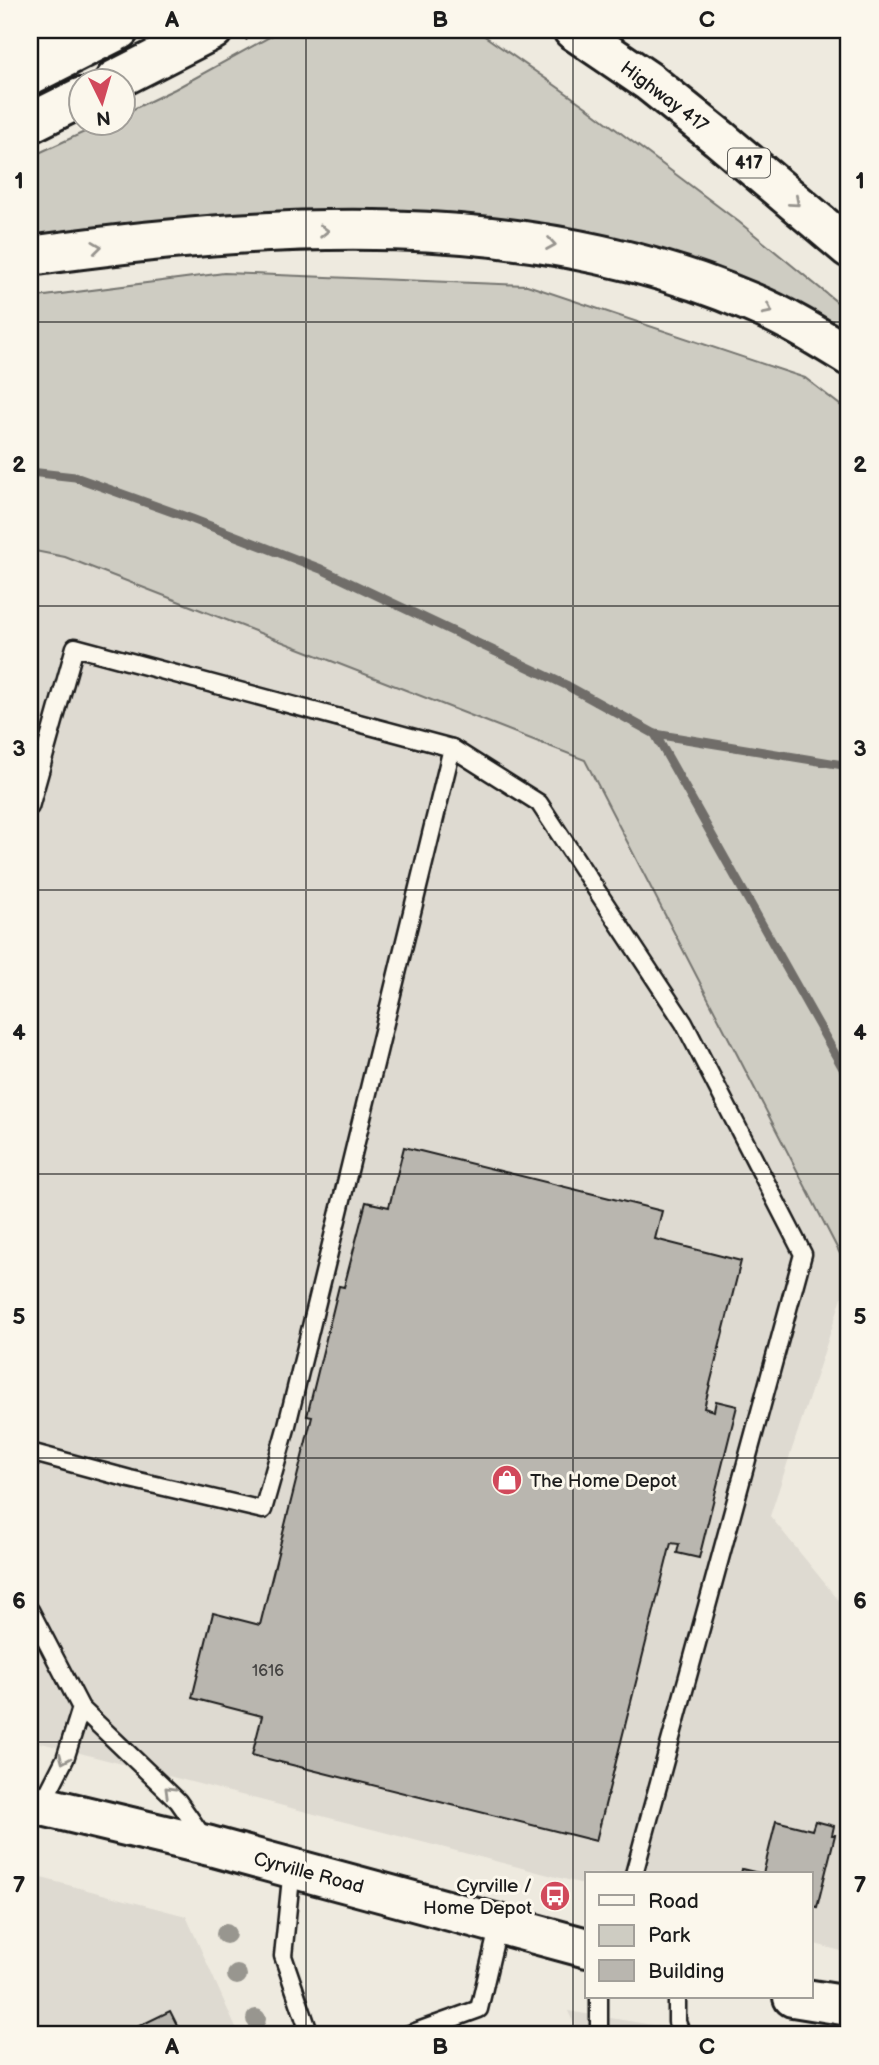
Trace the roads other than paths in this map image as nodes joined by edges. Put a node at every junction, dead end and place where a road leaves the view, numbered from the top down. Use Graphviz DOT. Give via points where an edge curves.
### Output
graph roads {
  1 [pos="59,30"];
  2 [pos="119,30"];
  3 [pos="213,30"];
  4 [pos="555,30"];
  5 [pos="573,30"];
  6 [pos="30,40"];
  7 [pos="136,69"];
  8 [pos="30,75"];
  9 [pos="648,81"];
  10 [pos="66,104"];
  11 [pos="30,123"];
  12 [pos="849,248"];
  13 [pos="30,256"];
  14 [pos="849,356"];
  15 [pos="452,748"];
  16 [pos="30,807"];
  17 [pos="30,1452"];
  18 [pos="30,1610"];
  19 [pos="81,1708"];
  20 [pos="35,1805"];
  21 [pos="210,1846"];
  22 [pos="292,1868"];
  23 [pos="635,1872"];
  24 [pos="499,1924"];
  25 [pos="585,1947"];
  26 [pos="599,1998"];
  27 [pos="677,1998"];
  28 [pos="799,1998"];
  29 [pos="849,2006"];
  30 [pos="310,2035"];
  31 [pos="407,2035"];
  32 [pos="599,2035"];
  33 [pos="682,2035"];
  1 -- 6 [label="main road"];
  2 -- 8 [label="main road"];
  3 -- 7 [label="main road"];
  4 -- 9 [label="main road"];
  5 -- 9 [label="main road, Highway 417 / 417"];
  9 -- 12 [label="main road, Highway 417 / 417, one-way"];
  10 -- 11 [label="main road"];
  13 -- 14 [label="main road, one-way" via="138,242 259,234 465,233 556,245 689,279 753,303"];
  15 -- 16 [label="lane" via="75,647"];
  15 -- 17 [label="lane" via="263,1510"];
  15 -- 23 [label="lane" via="540,803 684,1023 803,1254"];
  18 -- 19 [label="lane"];
  19 -- 20 [label="lane, one-way" via="65,1759"];
  21 -- 19 [label="lane, one-way" via="178,1801"];
  20 -- 21 [label="main road, Cyrville Road"];
  21 -- 22 [label="main road, Cyrville Road"];
  22 -- 24 [label="main road, Cyrville Road"];
  22 -- 30 [label="lane" via="283,1956"];
  24 -- 25 [label="main road, Cyrville Road"];
  24 -- 31 [label="lane" via="479,2008"];
  26 -- 32 [label="lane"];
  27 -- 33 [label="lane"];
  28 -- 29 [label="main road"];
}
